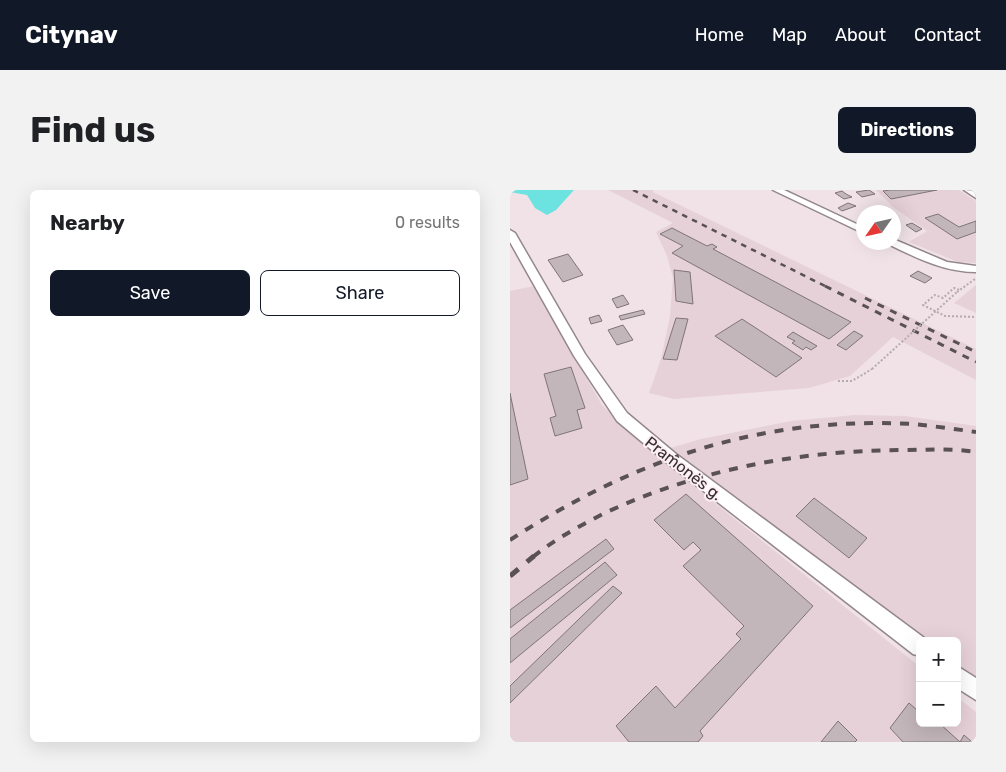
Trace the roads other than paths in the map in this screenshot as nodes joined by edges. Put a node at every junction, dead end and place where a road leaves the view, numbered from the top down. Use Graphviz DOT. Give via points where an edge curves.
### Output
graph roads {
  1 [pos="777,190"];
  2 [pos="968,190"];
  3 [pos="976,195"];
  4 [pos="856,226"];
  5 [pos="510,233"];
  6 [pos="901,246"];
  7 [pos="976,269"];
  8 [pos="916,644"];
  9 [pos="961,679"];
  10 [pos="976,690"];
  1 -- 4 [label="street"];
  2 -- 3 [label="street"];
  5 -- 8 [label="street, Pramonės g." via="580,356 622,417 671,458"];
  6 -- 7 [label="street" via="956,268"];
  9 -- 10 [label="street"];
}
